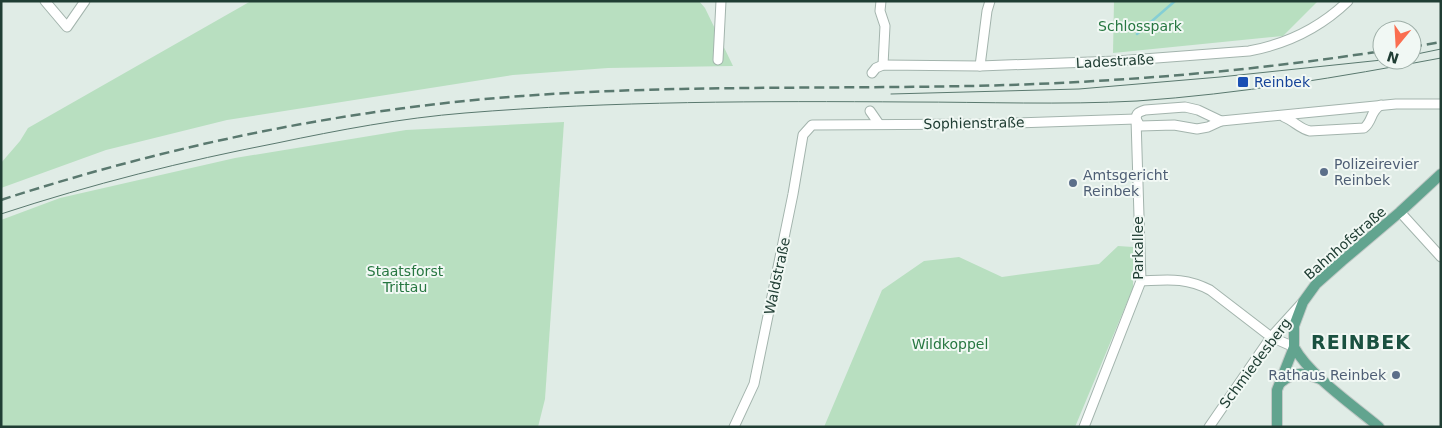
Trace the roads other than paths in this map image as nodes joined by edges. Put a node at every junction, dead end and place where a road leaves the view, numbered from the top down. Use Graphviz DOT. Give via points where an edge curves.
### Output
graph roads {
  1 [pos="45,1"];
  2 [pos="85,1"];
  3 [pos="721,1"];
  4 [pos="880,1"];
  5 [pos="990,1"];
  6 [pos="1348,1"];
  7 [pos="718,60"];
  8 [pos="883,65"];
  9 [pos="980,66"];
  10 [pos="872,73"];
  11 [pos="1441,104"];
  12 [pos="1381,105"];
  13 [pos="870,111"];
  14 [pos="1277,116"];
  15 [pos="1136,119"];
  16 [pos="1221,121"];
  17 [pos="879,124"];
  18 [pos="812,125"];
  19 [pos="1441,174"];
  20 [pos="1400,212"];
  21 [pos="1441,257"];
  22 [pos="1140,281"];
  23 [pos="1303,302"];
  24 [pos="1271,338"];
  25 [pos="1294,347"];
  26 [pos="1287,365"];
  27 [pos="1314,372"];
  28 [pos="1324,380"];
  29 [pos="1280,383"];
  30 [pos="734,427"];
  31 [pos="1084,427"];
  32 [pos="1209,427"];
  33 [pos="1276,427"];
  34 [pos="1379,427"];
  1 -- 2 [label="street" via="68,27"];
  3 -- 7 [label="street"];
  4 -- 8 [label="street" via="885,26"];
  5 -- 9 [label="street"];
  6 -- 9 [label="street, Ladestraße" via="1330,17 1299,36 1249,51 1117,61"];
  8 -- 9 [label="street, Ladestraße"];
  8 -- 10 [label="street"];
  11 -- 12 [label="street, Sophienstraße"];
  12 -- 14 [label="street, Sophienstraße"];
  12 -- 14 [label="street, Sophienstraße" via="1373,111 1364,128 1310,131"];
  13 -- 17 [label="street"];
  14 -- 16 [label="street, Sophienstraße"];
  15 -- 16 [label="street, Sophienstraße" via="1140,126 1174,124 1196,129"];
  15 -- 16 [label="street, Sophienstraße" via="1136,114 1145,110 1185,107"];
  15 -- 17 [label="street, Sophienstraße"];
  15 -- 22 [label="street, Parkallee"];
  17 -- 18 [label="street, Sophienstraße"];
  18 -- 30 [label="street, Waldstraße" via="803,135 754,384"];
  19 -- 20 [label="main road, Bahnhofstraße"];
  20 -- 21 [label="street"];
  20 -- 23 [label="main road, Bahnhofstraße" via="1316,284"];
  22 -- 24 [label="street" via="1176,279 1202,286"];
  22 -- 31 [label="street, Parkallee"];
  23 -- 24 [label="street, Schmiedesberg"];
  23 -- 25 [label="main road, Bahnhofstraße" via="1294,326"];
  24 -- 25 [label="street"];
  24 -- 32 [label="street, Schmiedesberg"];
  25 -- 26 [label="main road, Bahnhofstraße"];
  25 -- 27 [label="main road"];
  26 -- 27 [label="main road" via="1298,363"];
  26 -- 29 [label="main road, Bahnhofstraße"];
  27 -- 28 [label="main road"];
  28 -- 29 [label="main road" via="1294,374"];
  28 -- 34 [label="main road"];
  29 -- 33 [label="main road, Bahnhofstraße"];
}
